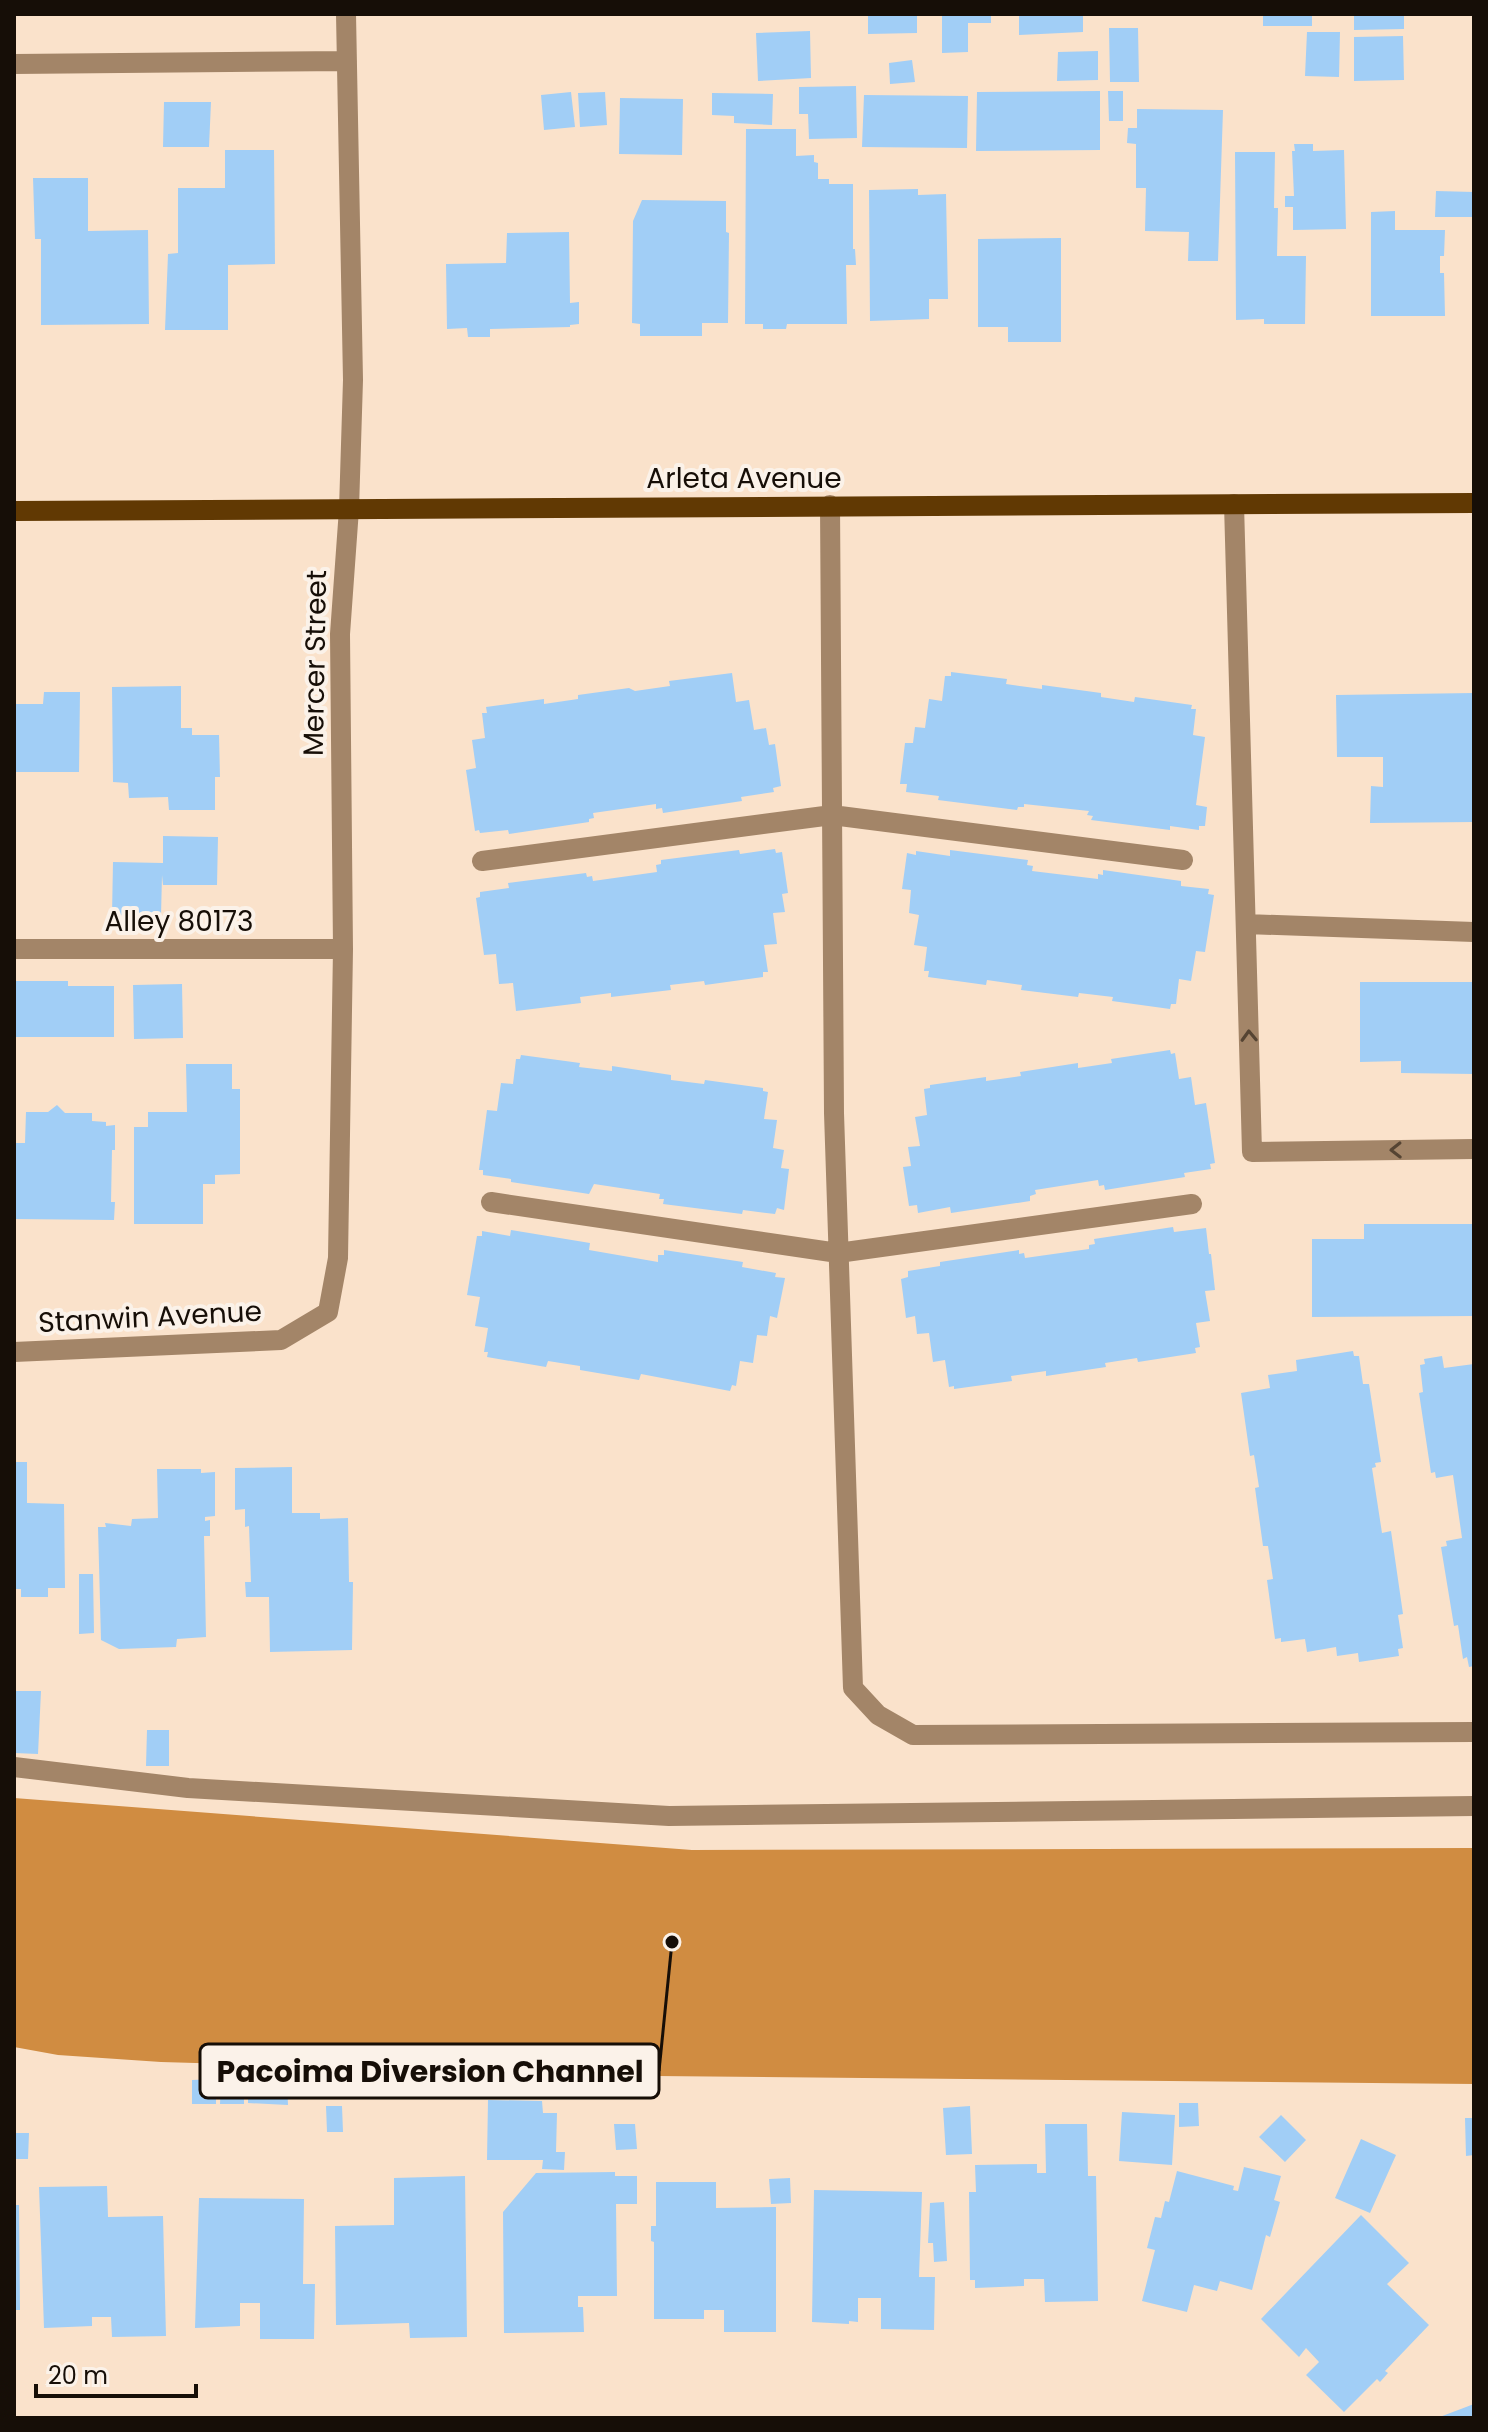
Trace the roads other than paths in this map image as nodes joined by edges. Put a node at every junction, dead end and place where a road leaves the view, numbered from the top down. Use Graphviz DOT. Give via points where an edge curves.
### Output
graph roads {
  1 [pos="346,14"];
  2 [pos="347,61"];
  3 [pos="14,64"];
  4 [pos="1474,503"];
  5 [pos="1234,504"];
  6 [pos="830,505"];
  7 [pos="349,509"];
  8 [pos="14,511"];
  9 [pos="832,815"];
  10 [pos="1183,860"];
  11 [pos="482,861"];
  12 [pos="1246,924"];
  13 [pos="1474,932"];
  14 [pos="14,949"];
  15 [pos="343,949"];
  16 [pos="1474,1149"];
  17 [pos="491,1202"];
  18 [pos="1192,1204"];
  19 [pos="838,1253"];
  20 [pos="328,1312"];
  21 [pos="14,1352"];
  22 [pos="1474,1732"];
  23 [pos="14,1767"];
  24 [pos="1474,1806"];
  1 -- 2 [label="street, Mercer Street"];
  2 -- 3 [label="street"];
  2 -- 7 [label="street, Mercer Street" via="353,380"];
  4 -- 5 [label="main road, Arleta Avenue"];
  5 -- 6 [label="main road, Arleta Avenue"];
  5 -- 12 [label="street"];
  6 -- 7 [label="main road, Arleta Avenue"];
  6 -- 9 [label="street"];
  7 -- 8 [label="main road, Arleta Avenue"];
  7 -- 15 [label="street, Mercer Street" via="340,634"];
  9 -- 10 [label="street"];
  9 -- 11 [label="street"];
  9 -- 19 [label="street"];
  12 -- 13 [label="street"];
  16 -- 12 [label="street, one-way" via="1252,1152"];
  14 -- 15 [label="street, Alley 80173"];
  15 -- 20 [label="street, Mercer Street" via="338,1258"];
  17 -- 19 [label="street"];
  18 -- 19 [label="street"];
  19 -- 22 [label="street" via="853,1688 878,1715 913,1735"];
  20 -- 21 [label="street, Stanwin Avenue" via="281,1340"];
  23 -- 24 [label="street" via="188,1788 669,1816"];
}
